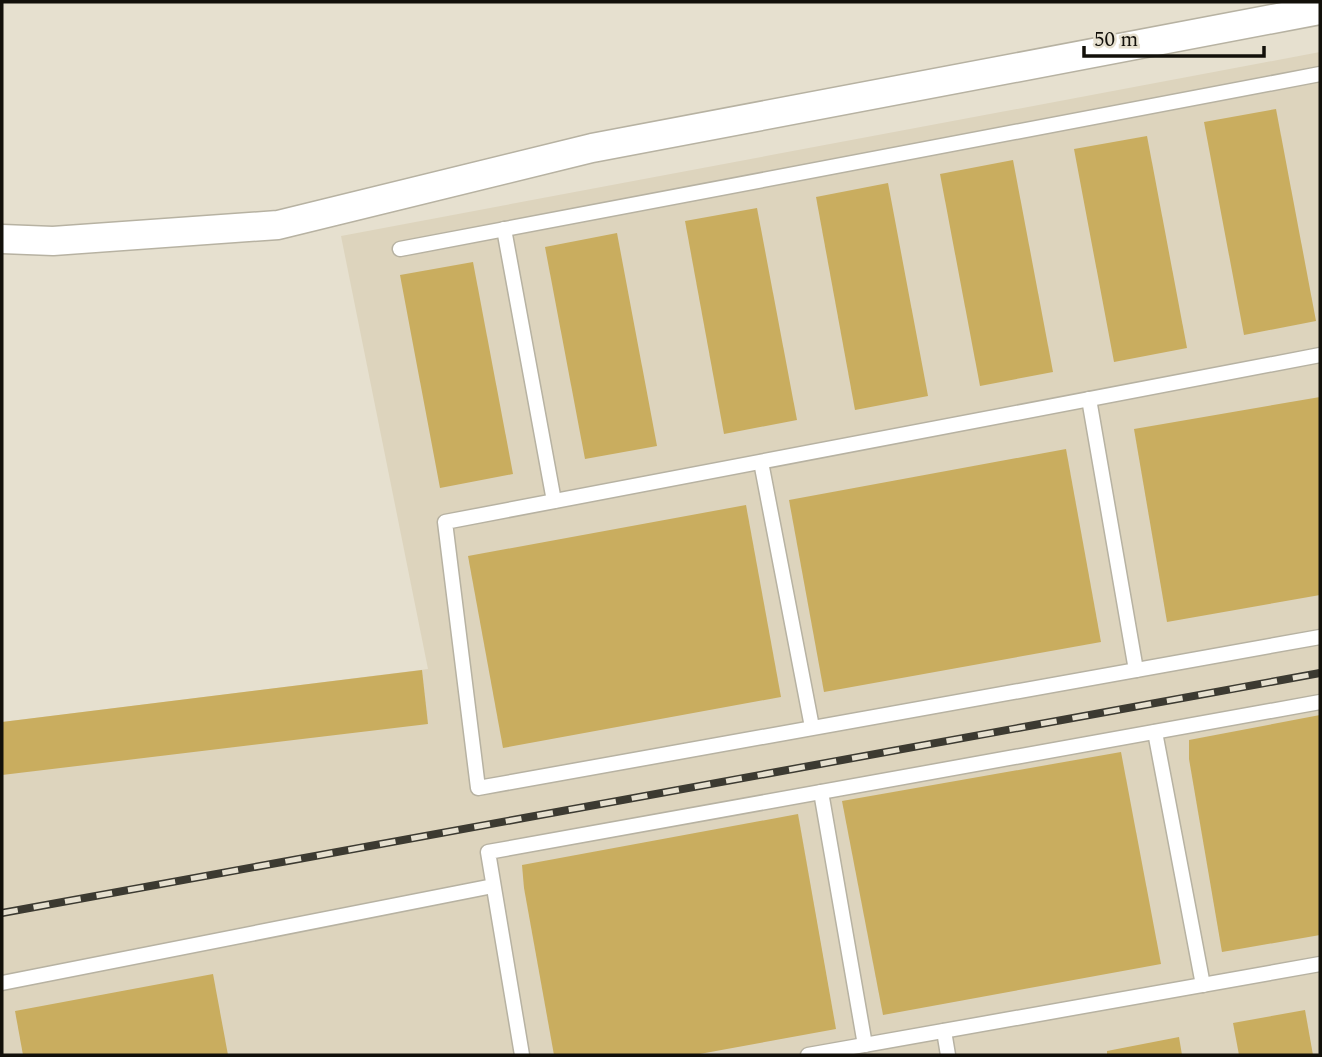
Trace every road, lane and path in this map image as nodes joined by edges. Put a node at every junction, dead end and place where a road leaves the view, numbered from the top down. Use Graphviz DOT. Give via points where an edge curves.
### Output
graph roads {
  1 [pos="1320,10"];
  2 [pos="1320,74"];
  3 [pos="504,229"];
  4 [pos="2,239"];
  5 [pos="400,248"];
  6 [pos="1320,355"];
  7 [pos="1090,399"];
  8 [pos="761,462"];
  9 [pos="554,501"];
  10 [pos="1320,637"];
  11 [pos="1136,670"];
  12 [pos="1320,702"];
  13 [pos="812,727"];
  14 [pos="1155,732"];
  15 [pos="821,792"];
  16 [pos="493,886"];
  17 [pos="1320,964"];
  18 [pos="2,984"];
  19 [pos="1203,985"];
  20 [pos="944,1031"];
  21 [pos="865,1045"];
  22 [pos="522,1055"];
  23 [pos="808,1055"];
  24 [pos="948,1055"];
  1 -- 4 [label="street" via="592,148 278,225 53,241"];
  2 -- 3 [label="lane"];
  3 -- 5 [label="lane"];
  3 -- 9 [label="lane"];
  6 -- 7 [label="lane"];
  7 -- 8 [label="lane"];
  7 -- 11 [label="lane"];
  8 -- 9 [label="lane"];
  8 -- 13 [label="lane"];
  9 -- 13 [label="lane" via="445,522 478,788"];
  10 -- 11 [label="lane"];
  11 -- 13 [label="lane"];
  12 -- 14 [label="lane"];
  14 -- 15 [label="lane"];
  14 -- 19 [label="lane"];
  15 -- 16 [label="lane" via="488,852"];
  15 -- 21 [label="lane"];
  16 -- 18 [label="lane"];
  16 -- 22 [label="lane"];
  17 -- 19 [label="lane"];
  19 -- 20 [label="lane"];
  20 -- 21 [label="lane"];
  20 -- 24 [label="lane"];
  21 -- 23 [label="lane"];
}
